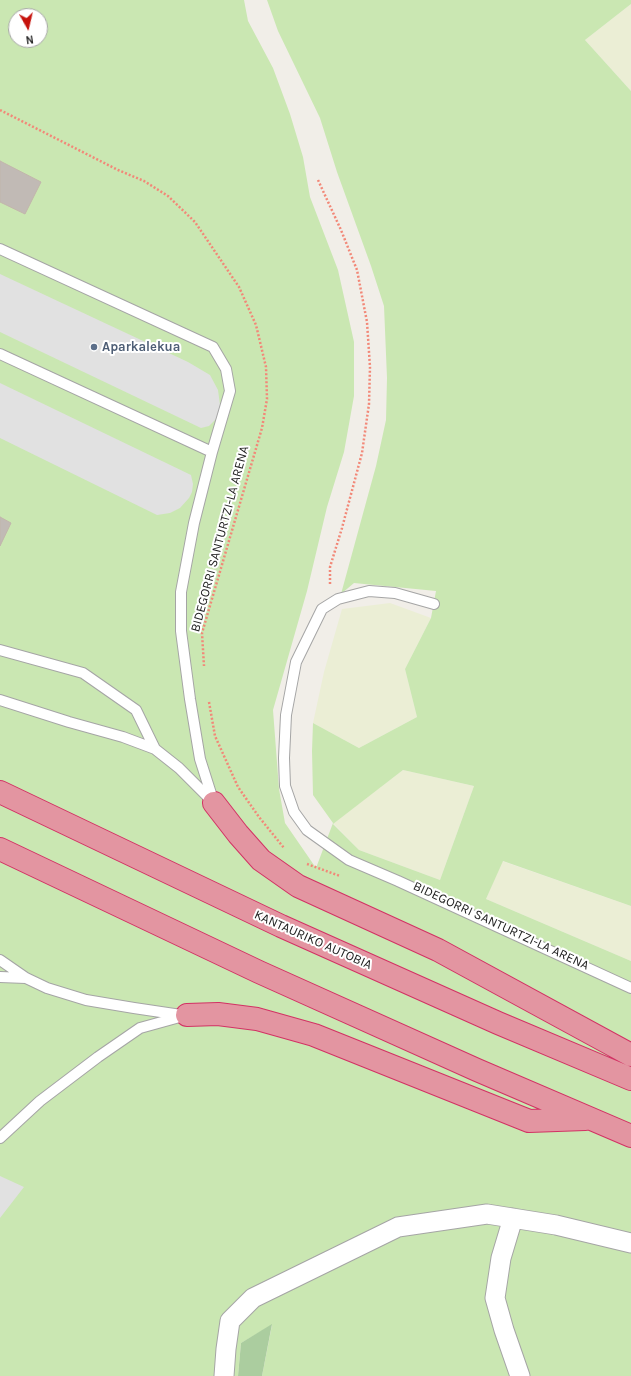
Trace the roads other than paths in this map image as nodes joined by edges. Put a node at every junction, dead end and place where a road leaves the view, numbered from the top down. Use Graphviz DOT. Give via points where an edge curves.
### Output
graph roads {
  1 [pos="0,249"];
  2 [pos="0,354"];
  3 [pos="212,452"];
  4 [pos="434,604"];
  5 [pos="0,650"];
  6 [pos="0,700"];
  7 [pos="155,749"];
  8 [pos="0,792"];
  9 [pos="214,803"];
  10 [pos="0,849"];
  11 [pos="0,960"];
  12 [pos="0,977"];
  13 [pos="26,978"];
  14 [pos="631,988"];
  15 [pos="187,1015"];
  16 [pos="631,1055"];
  17 [pos="631,1079"];
  18 [pos="591,1119"];
  19 [pos="631,1136"];
  20 [pos="0,1138"];
  21 [pos="513,1218"];
  22 [pos="631,1243"];
  23 [pos="224,1376"];
  24 [pos="520,1376"];
  1 -- 3 [label="lane" via="213,347 226,369 230,391"];
  2 -- 3 [label="lane"];
  3 -- 9 [label="lane" via="180,592 181,631 200,759"];
  4 -- 14 [label="lane" via="395,593 369,592 338,599 322,609 296,662 286,715 285,786 294,812 307,830 349,860"];
  5 -- 7 [label="lane" via="83,673 136,710"];
  6 -- 7 [label="lane"];
  7 -- 9 [label="lane" via="179,768"];
  8 -- 17 [label="highway, KANTAURIKO AUTOBIA" via="281,926"];
  9 -- 16 [label="highway" via="261,860 298,886 438,950"];
  10 -- 18 [label="highway" via="266,976"];
  11 -- 13 [label="lane"];
  12 -- 13 [label="lane"];
  13 -- 15 [label="lane" via="47,988 86,1000"];
  15 -- 18 [label="highway" via="218,1014 257,1019 314,1035 530,1121"];
  15 -- 20 [label="lane" via="140,1028 40,1101"];
  18 -- 19 [label="highway"];
  21 -- 22 [label="street" via="556,1225"];
  21 -- 23 [label="street" via="487,1214 398,1227 254,1298 230,1321"];
  21 -- 24 [label="street" via="501,1258 495,1298"];
}
